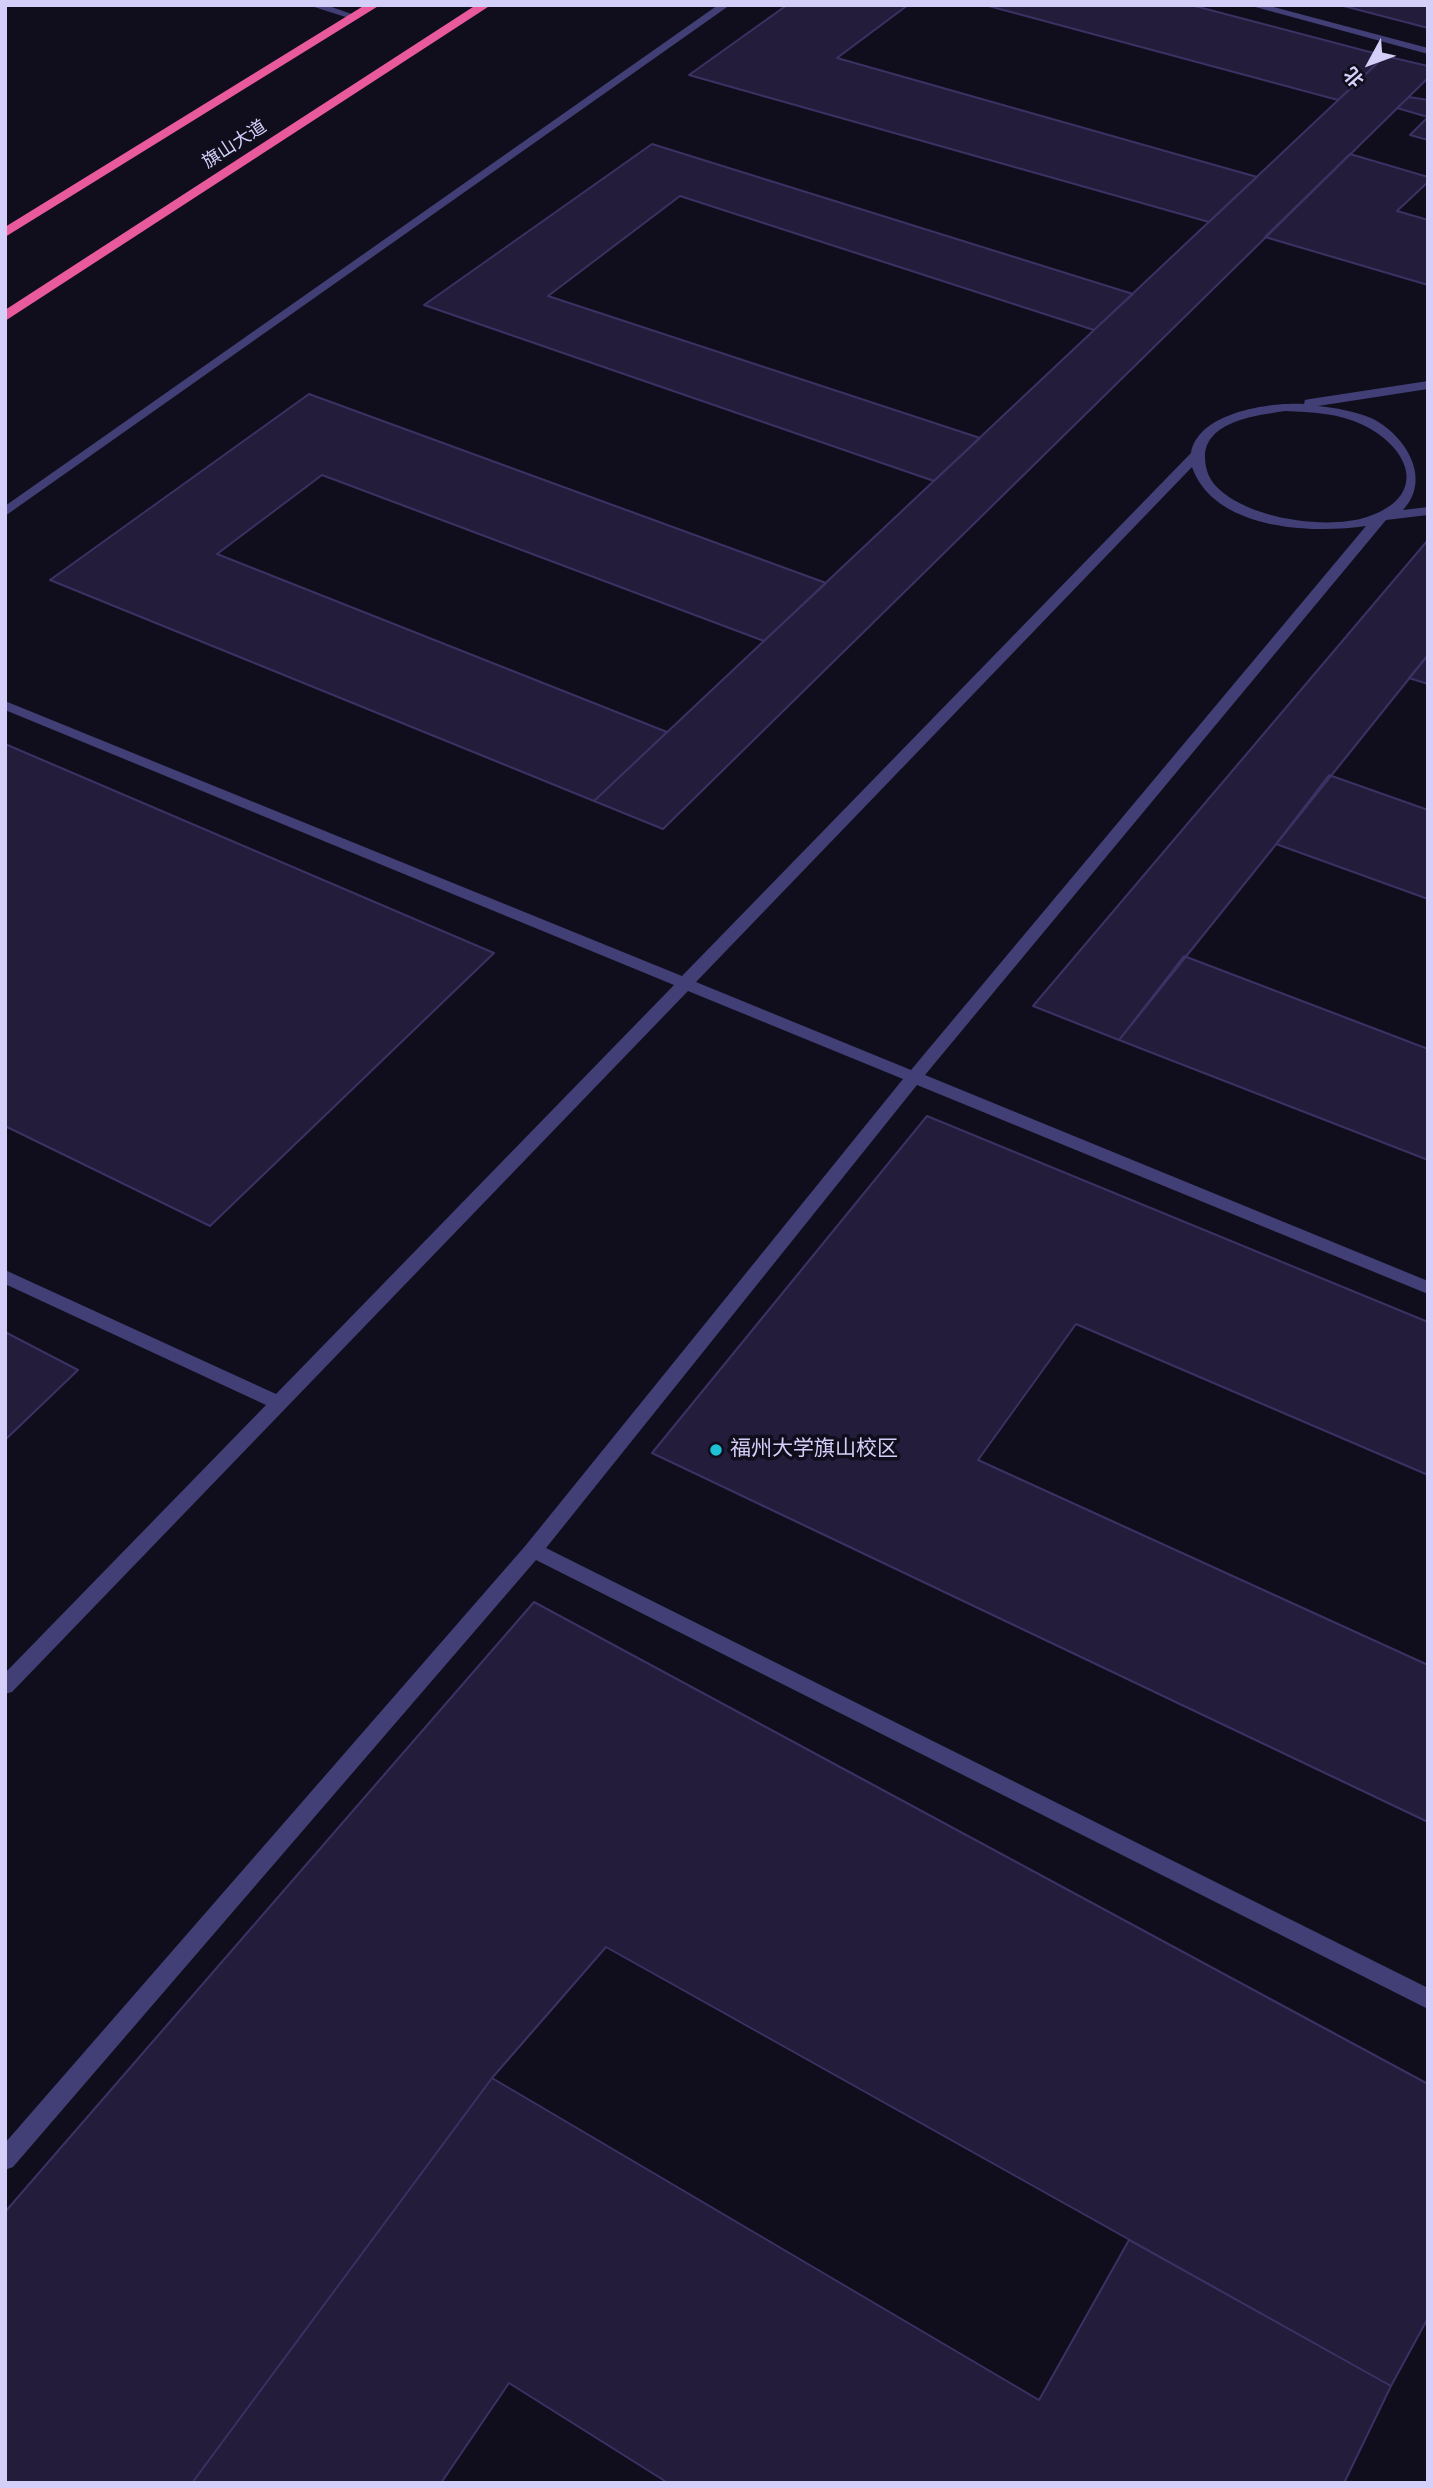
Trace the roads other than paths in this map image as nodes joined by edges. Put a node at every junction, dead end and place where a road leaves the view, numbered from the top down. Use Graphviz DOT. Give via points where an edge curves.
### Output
graph roads {
  1 [pos="313,5"];
  2 [pos="374,5"];
  3 [pos="485,5"];
  4 [pos="724,5"];
  5 [pos="1253,5"];
  6 [pos="355,17"];
  7 [pos="1428,51"];
  8 [pos="5,233"];
  9 [pos="5,317"];
  10 [pos="1428,385"];
  11 [pos="1252,412"];
  12 [pos="1196,455"];
  13 [pos="1428,511"];
  14 [pos="5,512"];
  15 [pos="1382,516"];
  16 [pos="5,705"];
  17 [pos="685,984"];
  18 [pos="914,1077"];
  19 [pos="5,1276"];
  20 [pos="1428,1288"];
  21 [pos="279,1403"];
  22 [pos="533,1550"];
  23 [pos="5,1686"];
  24 [pos="1428,1999"];
  25 [pos="5,2160"];
  1 -- 6 [label="street"];
  2 -- 6 [label="highway"];
  3 -- 9 [label="highway, 旗山大道"];
  4 -- 14 [label="street"];
  5 -- 7 [label="street"];
  6 -- 8 [label="highway"];
  10 -- 11 [label="street"];
  11 -- 12 [label="street" via="1224,422 1205,437"];
  11 -- 15 [label="street" via="1285,407 1343,414 1384,430 1406,447 1417,465 1417,485 1405,502"];
  12 -- 15 [label="street" via="1201,475 1216,494 1242,510 1277,522 1315,527"];
  12 -- 17 [label="street"];
  13 -- 15 [label="street"];
  15 -- 18 [label="street"];
  16 -- 17 [label="street"];
  17 -- 18 [label="street"];
  17 -- 21 [label="street"];
  18 -- 20 [label="street"];
  18 -- 22 [label="street"];
  19 -- 21 [label="street"];
  21 -- 23 [label="street"];
  22 -- 24 [label="street"];
  22 -- 25 [label="street"];
}
